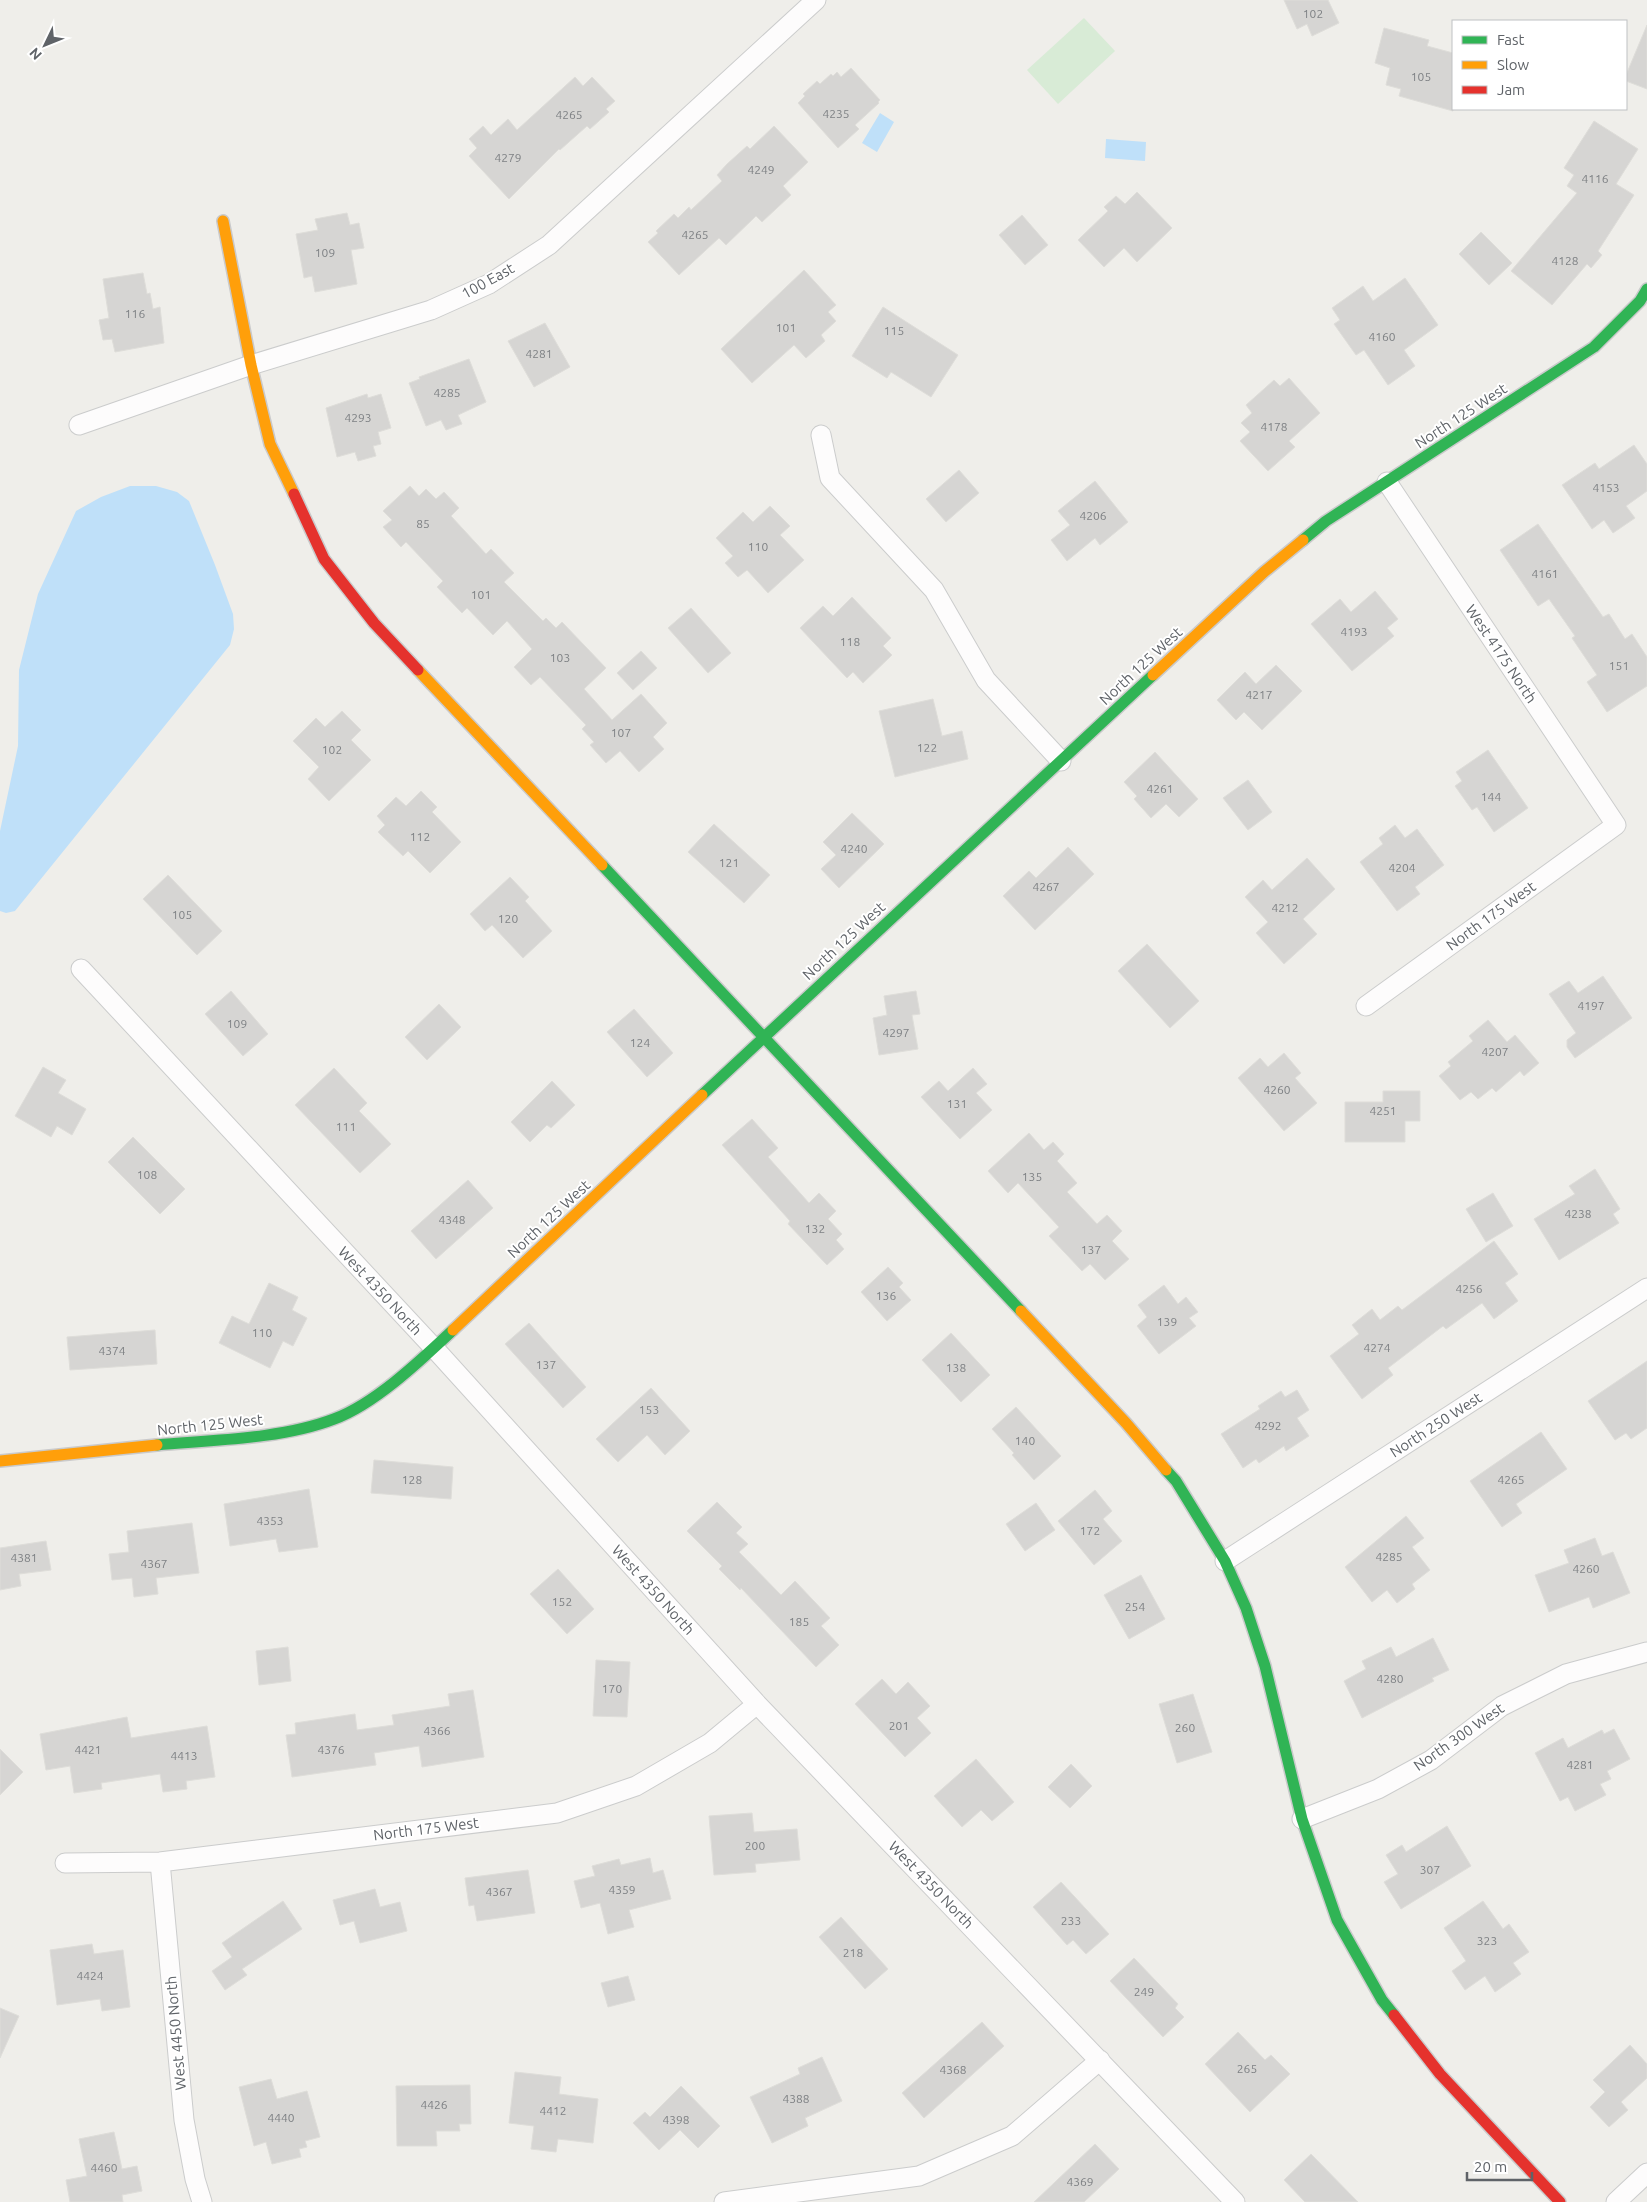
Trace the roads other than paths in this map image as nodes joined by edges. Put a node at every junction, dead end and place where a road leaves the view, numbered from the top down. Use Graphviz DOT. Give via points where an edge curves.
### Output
graph roads {
  1 [pos="816,0"];
  2 [pos="223,221"];
  3 [pos="1647,289"];
  4 [pos="251,365"];
  5 [pos="80,425"];
  6 [pos="821,436"];
  7 [pos="1387,482"];
  8 [pos="1061,761"];
  9 [pos="1616,825"];
  10 [pos="81,968"];
  11 [pos="1366,1006"];
  12 [pos="763,1037"];
  13 [pos="1647,1288"];
  14 [pos="434,1348"];
  15 [pos="0,1461"];
  16 [pos="1225,1561"];
  17 [pos="1647,1652"];
  18 [pos="757,1704"];
  19 [pos="1302,1819"];
  20 [pos="160,1862"];
  21 [pos="66,1863"];
  22 [pos="1100,2060"];
  23 [pos="1647,2173"];
  24 [pos="202,2202"];
  25 [pos="724,2202"];
  26 [pos="1235,2202"];
  27 [pos="1560,2202"];
  28 [pos="1616,2202"];
  1 -- 4 [label="street, 100 East" via="549,244 489,284 431,310"];
  2 -- 4 [label="street"];
  3 -- 7 [label="street, North 125 West" via="1594,348"];
  4 -- 5 [label="street, 100 East"];
  4 -- 12 [label="street" via="270,444 324,559 374,622"];
  6 -- 8 [label="street" via="830,478 934,590 986,680"];
  7 -- 8 [label="street, North 125 West" via="1326,521 1264,572"];
  7 -- 9 [label="street, West 4175 North"];
  8 -- 12 [label="street, North 125 West"];
  9 -- 11 [label="street, North 175 West"];
  10 -- 14 [label="street, West 4350 North"];
  12 -- 14 [label="street, North 125 West"];
  12 -- 16 [label="street" via="1126,1423 1176,1481"];
  13 -- 16 [label="street, North 250 West"];
  14 -- 15 [label="street, North 125 West" via="374,1396 335,1419 289,1432"];
  14 -- 18 [label="street, West 4350 North"];
  16 -- 19 [label="street" via="1246,1608 1265,1666"];
  17 -- 19 [label="street, North 300 West" via="1566,1674 1502,1706 1430,1760 1385,1785"];
  18 -- 20 [label="street, North 175 West" via="710,1743 636,1786 557,1813"];
  18 -- 22 [label="street, West 4350 North"];
  19 -- 27 [label="street" via="1337,1920 1382,2000 1440,2074"];
  20 -- 21 [label="street, North 175 West"];
  20 -- 24 [label="street, West 4450 North" via="184,2120"];
  22 -- 25 [label="street" via="1012,2136 920,2176"];
  22 -- 26 [label="street, West 4350 North"];
  23 -- 28 [label="street"];
}
